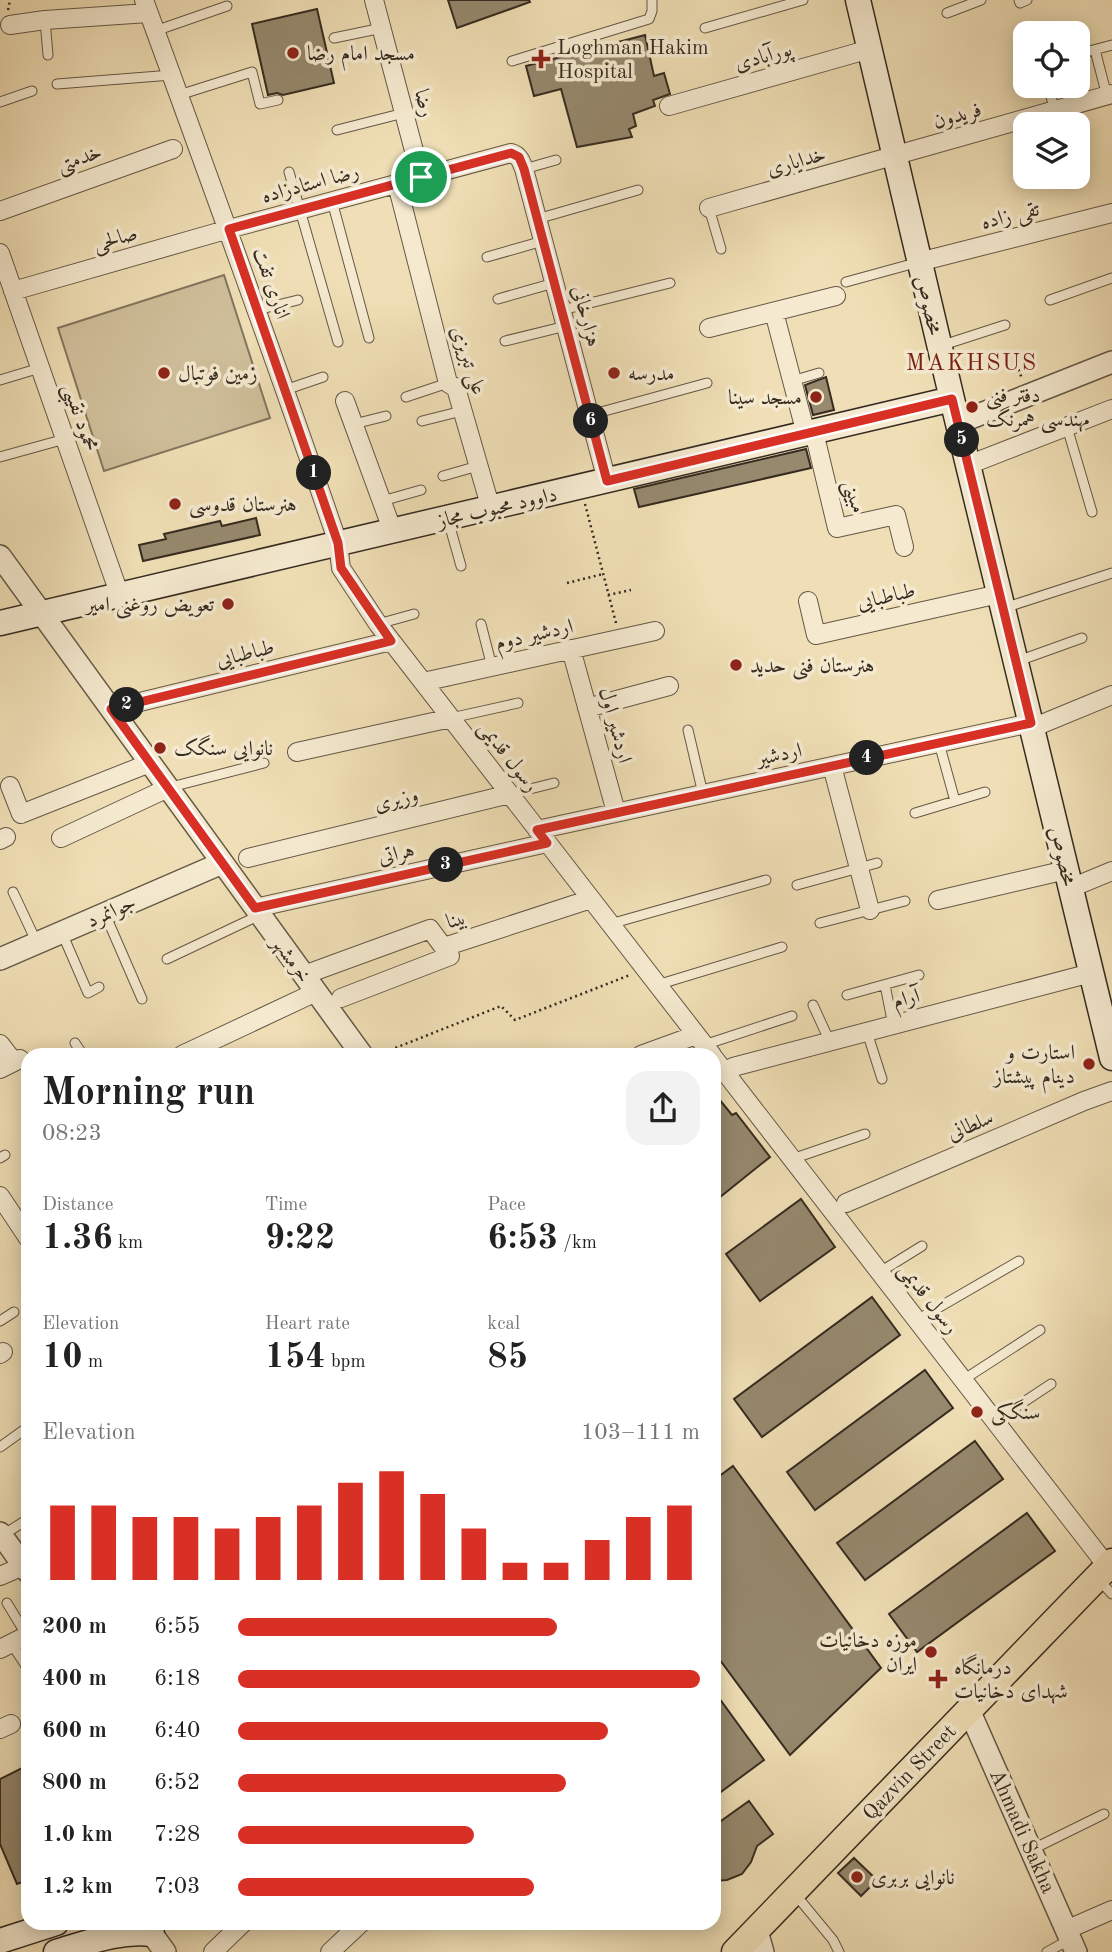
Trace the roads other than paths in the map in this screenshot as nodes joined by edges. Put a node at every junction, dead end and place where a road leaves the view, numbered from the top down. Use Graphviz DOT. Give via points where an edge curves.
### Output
graph roads {
  1 [pos="374,0"];
  2 [pos="652,0"];
  3 [pos="803,0"];
  4 [pos="858,0"];
  5 [pos="981,0"];
  6 [pos="1019,0"];
  7 [pos="1027,0"];
  8 [pos="965,3"];
  9 [pos="146,6"];
  10 [pos="227,6"];
  11 [pos="947,12"];
  12 [pos="45,20"];
  13 [pos="10,25"];
  14 [pos="705,28"];
  15 [pos="382,29"];
  16 [pos="155,31"];
  17 [pos="334,38"];
  18 [pos="1112,45"];
  19 [pos="870,49"];
  20 [pos="1095,50"];
  21 [pos="1090,51"];
  22 [pos="48,55"];
  23 [pos="512,61"];
  24 [pos="172,75"];
  25 [pos="57,84"];
  26 [pos="32,91"];
  27 [pos="179,94"];
  28 [pos="1109,95"];
  29 [pos="1052,98"];
  30 [pos="278,100"];
  31 [pos="0,102"];
  32 [pos="669,106"];
  33 [pos="1055,110"];
  34 [pos="404,113"];
  35 [pos="337,130"];
  36 [pos="173,149"];
  37 [pos="895,157"];
  38 [pos="556,160"];
  39 [pos="523,166"];
  40 [pos="289,172"];
  41 [pos="421,177"];
  42 [pos="397,184"];
  43 [pos="638,190"];
  44 [pos="332,201"];
  45 [pos="709,208"];
  46 [pos="301,209"];
  47 [pos="0,211"];
  48 [pos="1112,213"];
  49 [pos="537,219"];
  50 [pos="229,229"];
  51 [pos="543,241"];
  52 [pos="721,249"];
  53 [pos="0,253"];
  54 [pos="487,257"];
  55 [pos="919,262"];
  56 [pos="1112,278"];
  57 [pos="554,283"];
  58 [pos="670,283"];
  59 [pos="841,289"];
  60 [pos="10,292"];
  61 [pos="498,299"];
  62 [pos="298,300"];
  63 [pos="1050,300"];
  64 [pos="257,310"];
  65 [pos="774,312"];
  66 [pos="564,318"];
  67 [pos="1005,325"];
  68 [pos="709,328"];
  69 [pos="369,338"];
  70 [pos="505,341"];
  71 [pos="338,342"];
  72 [pos="939,346"];
  73 [pos="1112,362"];
  74 [pos="40,368"];
  75 [pos="819,373"];
  76 [pos="323,377"];
  77 [pos="0,380"];
  78 [pos="792,381"];
  79 [pos="448,383"];
  80 [pos="707,383"];
  81 [pos="285,390"];
  82 [pos="406,397"];
  83 [pos="345,401"];
  84 [pos="1112,409"];
  85 [pos="462,411"];
  86 [pos="955,411"];
  87 [pos="590,415"];
  88 [pos="386,416"];
  89 [pos="422,421"];
  90 [pos="354,424"];
  91 [pos="1067,427"];
  92 [pos="810,433"];
  93 [pos="65,439"];
  94 [pos="0,457"];
  95 [pos="968,465"];
  96 [pos="478,466"];
  97 [pos="443,475"];
  98 [pos="607,481"];
  99 [pos="421,490"];
  100 [pos="382,501"];
  101 [pos="491,509"];
  102 [pos="1091,512"];
  103 [pos="448,519"];
  104 [pos="393,532"];
  105 [pos="338,543"];
  106 [pos="904,547"];
  107 [pos="0,556"];
  108 [pos="461,566"];
  109 [pos="1112,573"];
  110 [pos="120,596"];
  111 [pos="808,601"];
  112 [pos="1001,601"];
  113 [pos="41,613"];
  114 [pos="414,614"];
  115 [pos="0,623"];
  116 [pos="378,624"];
  117 [pos="481,624"];
  118 [pos="655,631"];
  119 [pos="1082,638"];
  120 [pos="391,641"];
  121 [pos="572,649"];
  122 [pos="1016,662"];
  123 [pos="492,667"];
  124 [pos="423,682"];
  125 [pos="669,686"];
  126 [pos="1111,697"];
  127 [pos="518,703"];
  128 [pos="587,708"];
  129 [pos="111,709"];
  130 [pos="451,718"];
  131 [pos="1031,726"];
  132 [pos="688,730"];
  133 [pos="939,743"];
  134 [pos="297,752"];
  135 [pos="150,763"];
  136 [pos="264,763"];
  137 [pos="832,766"];
  138 [pos="554,783"];
  139 [pos="10,786"];
  140 [pos="168,788"];
  141 [pos="985,792"];
  142 [pos="510,794"];
  143 [pos="703,794"];
  144 [pos="955,801"];
  145 [pos="616,813"];
  146 [pos="915,813"];
  147 [pos="542,836"];
  148 [pos="61,838"];
  149 [pos="248,858"];
  150 [pos="222,863"];
  151 [pos="877,863"];
  152 [pos="859,868"];
  153 [pos="1112,871"];
  154 [pos="1068,879"];
  155 [pos="766,880"];
  156 [pos="797,885"];
  157 [pos="13,892"];
  158 [pos="590,899"];
  159 [pos="938,900"];
  160 [pos="905,901"];
  161 [pos="870,910"];
  162 [pos="258,911"];
  163 [pos="105,914"];
  164 [pos="820,923"];
  165 [pos="610,924"];
  166 [pos="62,933"];
  167 [pos="37,943"];
  168 [pos="444,947"];
  169 [pos="782,947"];
  170 [pos="167,959"];
  171 [pos="0,960"];
  172 [pos="1091,972"];
  173 [pos="919,975"];
  174 [pos="310,984"];
  175 [pos="657,985"];
  176 [pos="885,985"];
  177 [pos="99,988"];
  178 [pos="847,995"];
  179 [pos="341,998"];
  180 [pos="142,999"];
  181 [pos="813,1005"];
  182 [pos="792,1016"];
  183 [pos="893,1025"];
  184 [pos="866,1032"];
  185 [pos="75,1042"];
  186 [pos="830,1042"];
  187 [pos="0,1044"];
  188 [pos="79,1048"];
  189 [pos="195,1048"];
  190 [pos="357,1048"];
  191 [pos="706,1048"];
  192 [pos="1112,1058"];
  193 [pos="11,1064"];
  194 [pos="721,1067"];
  195 [pos="733,1067"];
  196 [pos="882,1079"];
  197 [pos="1112,1091"];
  198 [pos="865,1134"];
  199 [pos="792,1159"];
  200 [pos="0,1196"];
  201 [pos="846,1203"];
  202 [pos="20,1211"];
  203 [pos="922,1246"];
  204 [pos="1018,1261"];
  205 [pos="880,1272"];
  206 [pos="14,1312"];
  207 [pos="917,1320"];
  208 [pos="0,1321"];
  209 [pos="1040,1330"];
  210 [pos="963,1380"];
  211 [pos="1051,1384"];
  212 [pos="995,1421"];
  213 [pos="21,1432"];
  214 [pos="0,1447"];
  215 [pos="21,1523"];
  216 [pos="1,1534"];
  217 [pos="21,1562"];
  218 [pos="21,1570"];
  219 [pos="1107,1575"];
  220 [pos="0,1576"];
  221 [pos="7,1603"];
  222 [pos="16,1641"];
  223 [pos="969,1710"];
  224 [pos="1104,1814"];
  225 [pos="1031,1850"];
  226 [pos="794,1892"];
  227 [pos="1112,1910"];
  228 [pos="30,1930"];
  229 [pos="236,1930"];
  230 [pos="354,1930"];
  231 [pos="153,1936"];
  232 [pos="1,1938"];
  233 [pos="1071,1940"];
  234 [pos="760,1941"];
  235 [pos="55,1952"];
  236 [pos="213,1952"];
  237 [pos="330,1952"];
  238 [pos="735,1952"];
  239 [pos="839,1952"];
  240 [pos="1047,1952"];
  1 -- 15 [label="street, رضا"];
  2 -- 23 [label="lane" via="649,19"];
  3 -- 14 [label="lane"];
  4 -- 19 [label="main road, مخصوص"];
  5 -- 8 [label="lane"];
  6 -- 7 [label="lane"];
  8 -- 11 [label="lane"];
  9 -- 12 [label="street"];
  9 -- 16 [label="street, اناری تفت"];
  10 -- 16 [label="lane"];
  12 -- 13 [label="street"];
  12 -- 22 [label="lane"];
  15 -- 17 [label="lane"];
  15 -- 34 [label="street, رضا"];
  16 -- 24 [label="street, اناری تفت"];
  18 -- 20 [label="lane"];
  19 -- 32 [label="street, پورآبادی"];
  19 -- 37 [label="main road, مخصوص"];
  20 -- 21 [label="lane"];
  20 -- 28 [label="lane"];
  24 -- 25 [label="lane"];
  24 -- 27 [label="street, اناری تفت"];
  26 -- 31 [label="lane"];
  27 -- 30 [label="lane" via="252,72 260,104"];
  27 -- 50 [label="street, اناری تفت"];
  28 -- 33 [label="street, فریدون"];
  29 -- 33 [label="lane"];
  33 -- 37 [label="street, فریدون"];
  34 -- 35 [label="lane"];
  34 -- 41 [label="street, رضا"];
  36 -- 47 [label="street, خدمتی"];
  37 -- 45 [label="street, خدایاری"];
  37 -- 55 [label="main road, مخصوص"];
  38 -- 39 [label="lane"];
  39 -- 41 [label="street, رضا استادزاده" via="511,153"];
  39 -- 49 [label="street, هزارخانی"];
  40 -- 46 [label="lane"];
  41 -- 42 [label="street, رضا استادزاده"];
  42 -- 44 [label="street, رضا استادزاده"];
  42 -- 79 [label="street, علی تبریزی"];
  43 -- 49 [label="lane"];
  44 -- 46 [label="street, رضا استادزاده"];
  44 -- 69 [label="lane"];
  45 -- 52 [label="lane"];
  46 -- 50 [label="street, رضا استادزاده"];
  46 -- 71 [label="lane"];
  48 -- 55 [label="street, تقی زاده"];
  49 -- 51 [label="street, هزارخانی"];
  50 -- 60 [label="street, صالحی"];
  50 -- 64 [label="street, اناری تفت"];
  51 -- 54 [label="lane"];
  51 -- 57 [label="street, هزارخانی"];
  53 -- 60 [label="street, محمود نقیبی"];
  55 -- 59 [label="lane"];
  55 -- 72 [label="main road, مخصوص"];
  56 -- 63 [label="lane"];
  57 -- 61 [label="lane"];
  57 -- 66 [label="street, هزارخانی"];
  58 -- 66 [label="lane"];
  59 -- 65 [label="street"];
  60 -- 74 [label="street, محمود نقیبی"];
  62 -- 64 [label="lane"];
  64 -- 81 [label="street, اناری تفت"];
  65 -- 68 [label="street"];
  65 -- 78 [label="street"];
  66 -- 70 [label="lane"];
  66 -- 87 [label="street, هزارخانی"];
  67 -- 72 [label="lane"];
  72 -- 86 [label="main road, مخصوص"];
  73 -- 86 [label="street"];
  74 -- 77 [label="lane"];
  74 -- 93 [label="street, محمود نقیبی"];
  75 -- 78 [label="lane"];
  76 -- 81 [label="lane"];
  78 -- 92 [label="street"];
  79 -- 82 [label="lane"];
  79 -- 85 [label="street, علی تبریزی" via="456,388"];
  80 -- 87 [label="lane"];
  81 -- 105 [label="street, اناری تفت"];
  83 -- 90 [label="street"];
  84 -- 91 [label="street"];
  85 -- 89 [label="lane"];
  85 -- 96 [label="street, علی تبریزی"];
  86 -- 92 [label="main road, داوود محبوب مجاز"];
  86 -- 95 [label="main road, مخصوص"];
  87 -- 98 [label="street, هزارخانی"];
  88 -- 90 [label="lane"];
  90 -- 100 [label="street"];
  91 -- 95 [label="street"];
  91 -- 102 [label="lane"];
  92 -- 98 [label="main road, داوود محبوب مجاز"];
  92 -- 106 [label="street, مبینی" via="838,528 896,515"];
  93 -- 94 [label="lane"];
  93 -- 110 [label="street, محمود نقیبی"];
  95 -- 112 [label="main road, مخصوص"];
  96 -- 97 [label="lane"];
  96 -- 101 [label="street, علی تبریزی"];
  98 -- 101 [label="main road, داوود محبوب مجاز"];
  99 -- 100 [label="lane"];
  100 -- 104 [label="street"];
  101 -- 103 [label="main road, داوود محبوب مجاز"];
  103 -- 104 [label="main road, داوود محبوب مجاز"];
  103 -- 108 [label="lane"];
  104 -- 105 [label="main road, داوود محبوب مجاز"];
  105 -- 110 [label="main road, داوود محبوب مجاز"];
  105 -- 116 [label="street, رسول قدیمی" via="341,568"];
  107 -- 113 [label="street, خرمشهر"];
  109 -- 112 [label="lane"];
  110 -- 113 [label="main road, داوود محبوب مجاز"];
  111 -- 112 [label="street, طباطبایی" via="817,635"];
  112 -- 122 [label="main road, مخصوص"];
  113 -- 115 [label="main road, داوود محبوب مجاز"];
  113 -- 129 [label="street, خرمشهر"];
  114 -- 116 [label="lane"];
  116 -- 120 [label="street, رسول قدیمی"];
  117 -- 123 [label="lane"];
  118 -- 121 [label="street, اردشیر دوم"];
  119 -- 122 [label="lane"];
  120 -- 124 [label="street, رسول قدیمی"];
  120 -- 129 [label="street, طباطبایی"];
  121 -- 123 [label="street, اردشیر دوم"];
  121 -- 128 [label="street, اردشیر اول"];
  122 -- 131 [label="main road, مخصوص"];
  123 -- 124 [label="street, اردشیر دوم"];
  124 -- 130 [label="street, رسول قدیمی"];
  125 -- 128 [label="street"];
  126 -- 131 [label="street, اردشیر"];
  127 -- 130 [label="lane"];
  128 -- 145 [label="street, اردشیر اول"];
  129 -- 135 [label="street, خرمشهر"];
  130 -- 134 [label="street"];
  130 -- 142 [label="street, رسول قدیمی"];
  131 -- 133 [label="street, اردشیر"];
  131 -- 154 [label="main road, مخصوص"];
  132 -- 143 [label="lane"];
  133 -- 137 [label="street, اردشیر"];
  133 -- 144 [label="lane"];
  135 -- 139 [label="street" via="21,814"];
  135 -- 140 [label="street, خرمشهر"];
  136 -- 140 [label="lane"];
  137 -- 143 [label="street, اردشیر"];
  137 -- 152 [label="street"];
  138 -- 142 [label="lane, وزیری"];
  140 -- 148 [label="street"];
  140 -- 150 [label="street, خرمشهر"];
  141 -- 144 [label="lane"];
  142 -- 147 [label="street, رسول قدیمی"];
  142 -- 149 [label="street, وزیری"];
  143 -- 145 [label="street, اردشیر"];
  144 -- 146 [label="lane"];
  145 -- 147 [label="street, اردشیر"];
  147 -- 158 [label="street, رسول قدیمی"];
  147 -- 162 [label="street, هراتی"];
  150 -- 162 [label="street, خرمشهر"];
  150 -- 163 [label="street, جوانمرد"];
  151 -- 152 [label="lane"];
  152 -- 156 [label="lane"];
  152 -- 161 [label="street"];
  153 -- 154 [label="street"];
  154 -- 159 [label="street"];
  154 -- 172 [label="main road, مخصوص"];
  155 -- 165 [label="lane"];
  157 -- 167 [label="lane"];
  158 -- 165 [label="street, رسول قدیمی"];
  158 -- 168 [label="street, بینا"];
  160 -- 161 [label="lane"];
  161 -- 164 [label="lane"];
  162 -- 170 [label="lane"];
  162 -- 174 [label="street, خرمشهر"];
  163 -- 166 [label="street, جوانمرد"];
  163 -- 180 [label="lane"];
  165 -- 175 [label="street, رسول قدیمی"];
  166 -- 167 [label="street, جوانمرد"];
  166 -- 177 [label="lane" via="88,993"];
  167 -- 171 [label="street, جوانمرد"];
  168 -- 174 [label="street, بینا" via="430,929"];
  168 -- 179 [label="street" via="450,956"];
  169 -- 175 [label="lane"];
  172 -- 183 [label="street, آرام"];
  172 -- 192 [label="main road, مخصوص"];
  173 -- 176 [label="lane"];
  174 -- 189 [label="street"];
  174 -- 190 [label="street, خرمشهر"];
  175 -- 191 [label="street, رسول قدیمی"];
  176 -- 178 [label="lane"];
  176 -- 183 [label="lane"];
  181 -- 186 [label="lane"];
  182 -- 191 [label="lane"];
  183 -- 184 [label="street, آرام"];
  184 -- 186 [label="street, آرام"];
  184 -- 196 [label="lane"];
  185 -- 188 [label="lane"];
  186 -- 195 [label="street, آرام"];
  187 -- 193 [label="street"];
  194 -- 199 [label="street, رسول قدیمی"];
  197 -- 201 [label="street, سلطانی"];
  198 -- 199 [label="lane"];
  199 -- 205 [label="street, رسول قدیمی"];
  200 -- 202 [label="street"];
  203 -- 205 [label="lane"];
  204 -- 207 [label="lane"];
  205 -- 207 [label="street, رسول قدیمی"];
  206 -- 208 [label="lane"];
  207 -- 210 [label="street, رسول قدیمی"];
  209 -- 210 [label="lane"];
  210 -- 212 [label="street, رسول قدیمی"];
  211 -- 212 [label="lane"];
  212 -- 219 [label="street, رسول قدیمی"];
  213 -- 214 [label="lane"];
  215 -- 216 [label="lane"];
  216 -- 217 [label="street"];
  218 -- 220 [label="street"];
  219 -- 223 [label="main road, Qazvin Street"];
  221 -- 222 [label="lane"];
  223 -- 225 [label="street, Ahmadi Sakha"];
  223 -- 226 [label="main road, Qazvin Street"];
  224 -- 225 [label="lane"];
  225 -- 233 [label="street, Ahmadi Sakha"];
  226 -- 234 [label="main road, Qazvin Street"];
  226 -- 239 [label="lane"];
  227 -- 233 [label="street"];
  228 -- 232 [label="main road"];
  229 -- 236 [label="street"];
  230 -- 237 [label="street"];
  231 -- 235 [label="main road" via="124,1933"];
  233 -- 240 [label="lane"];
  234 -- 238 [label="main road, Qazvin Street"];
}
